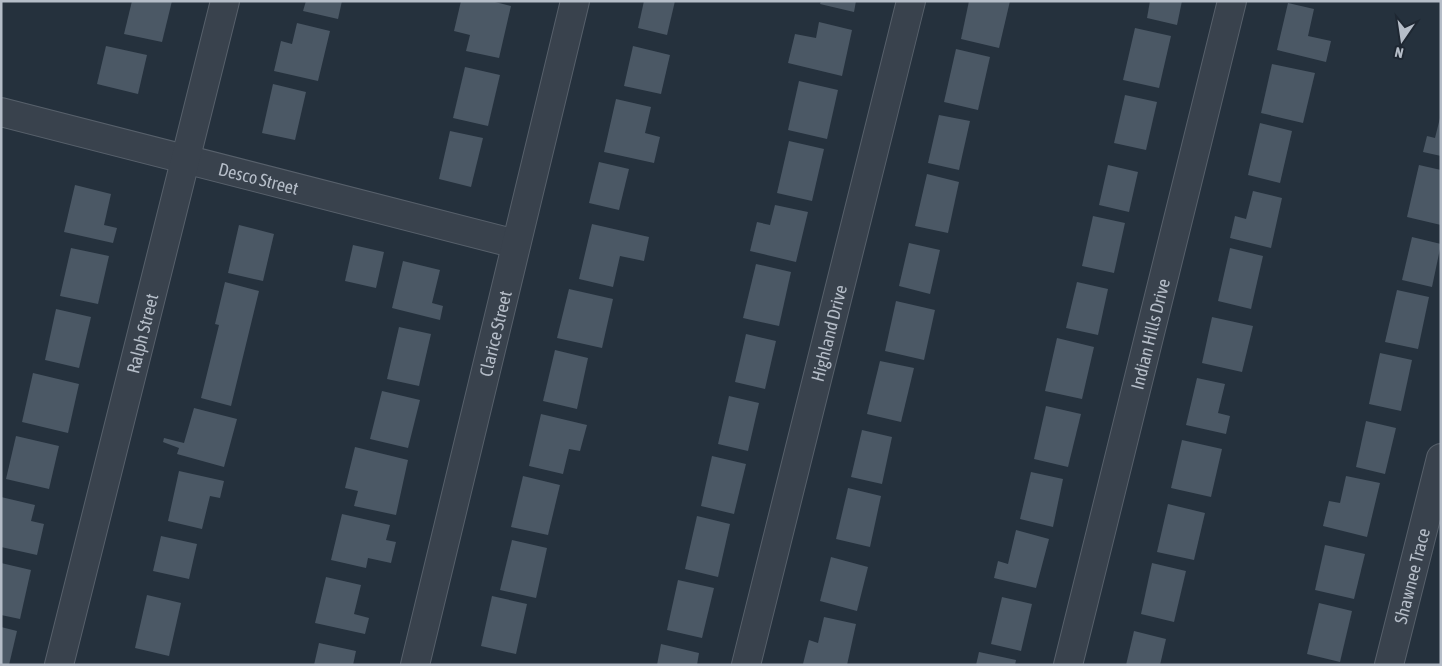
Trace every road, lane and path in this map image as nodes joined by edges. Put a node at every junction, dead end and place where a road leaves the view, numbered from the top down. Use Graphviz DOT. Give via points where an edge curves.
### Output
graph roads {
  1 [pos="225,1"];
  2 [pos="575,1"];
  3 [pos="911,1"];
  4 [pos="1232,1"];
  5 [pos="1,112"];
  6 [pos="186,158"];
  7 [pos="516,244"];
  8 [pos="1441,458"];
  9 [pos="59,665"];
  10 [pos="415,665"];
  11 [pos="746,665"];
  12 [pos="1068,665"];
  13 [pos="1389,665"];
  1 -- 6 [label="street, Ralph Street"];
  2 -- 7 [label="street, Clarice Street"];
  3 -- 11 [label="street, Highland Drive"];
  4 -- 12 [label="street, Indian Hills Drive"];
  5 -- 6 [label="street, Desco Street"];
  6 -- 7 [label="street, Desco Street"];
  6 -- 9 [label="street, Ralph Street"];
  7 -- 10 [label="street, Clarice Street"];
  8 -- 13 [label="street, Shawnee Trace"];
}
